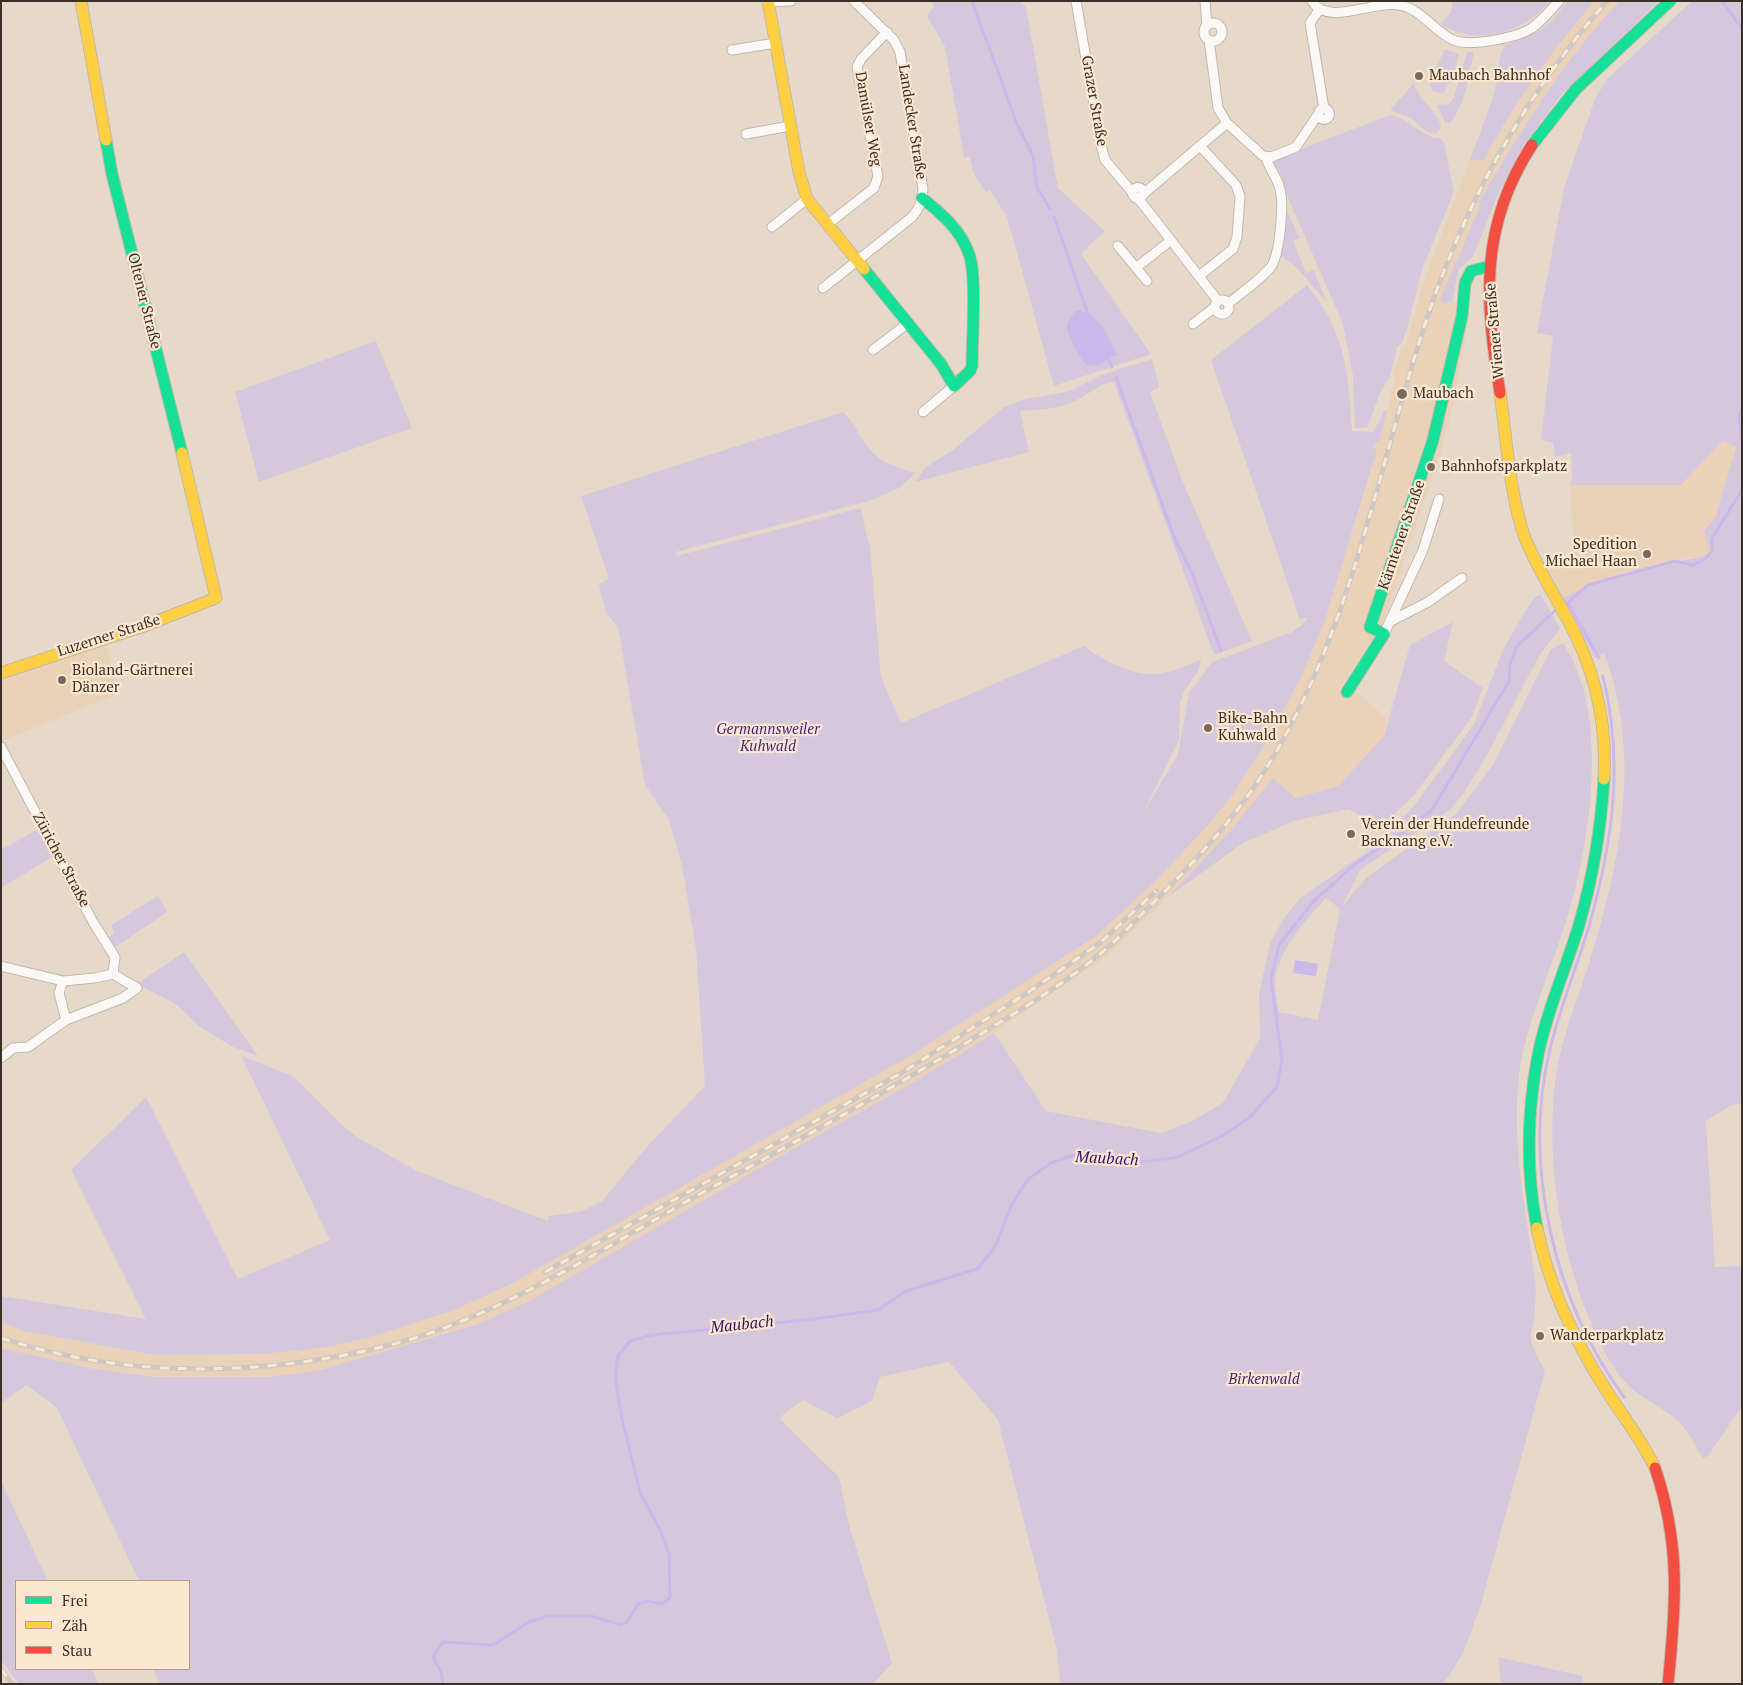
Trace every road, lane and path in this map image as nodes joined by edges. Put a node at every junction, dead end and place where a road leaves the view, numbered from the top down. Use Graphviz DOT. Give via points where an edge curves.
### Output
graph roads {
  1 [pos="80,1"];
  2 [pos="791,1"];
  3 [pos="854,1"];
  4 [pos="1076,1"];
  5 [pos="1205,1"];
  6 [pos="1312,1"];
  7 [pos="1559,1"];
  8 [pos="1670,1"];
  9 [pos="768,2"];
  10 [pos="1398,3"];
  11 [pos="1319,10"];
  12 [pos="1207,26"];
  13 [pos="886,32"];
  14 [pos="1209,40"];
  15 [pos="776,43"];
  16 [pos="732,50"];
  17 [pos="1227,123"];
  18 [pos="790,126"];
  19 [pos="746,134"];
  20 [pos="1201,147"];
  21 [pos="1266,157"];
  22 [pos="1137,196"];
  23 [pos="922,198"];
  24 [pos="807,199"];
  25 [pos="828,224"];
  26 [pos="772,227"];
  27 [pos="1170,240"];
  28 [pos="1118,246"];
  29 [pos="857,261"];
  30 [pos="1490,266"];
  31 [pos="1137,268"];
  32 [pos="1199,276"];
  33 [pos="1147,281"];
  34 [pos="824,288"];
  35 [pos="1229,303"];
  36 [pos="1216,304"];
  37 [pos="908,323"];
  38 [pos="1193,324"];
  39 [pos="873,350"];
  40 [pos="954,386"];
  41 [pos="923,412"];
  42 [pos="1440,499"];
  43 [pos="1462,578"];
  44 [pos="216,598"];
  45 [pos="1391,621"];
  46 [pos="1384,634"];
  47 [pos="1,673"];
  48 [pos="1347,692"];
  49 [pos="1,747"];
  50 [pos="1,966"];
  51 [pos="113,974"];
  52 [pos="63,981"];
  53 [pos="66,1020"];
  54 [pos="1,1058"];
  55 [pos="1668,1684"];
  1 -- 44 [label="street, Oltener Straße" via="112,174"];
  2 -- 9 [label="street"];
  3 -- 13 [label="street, Landecker Straße"];
  4 -- 22 [label="street, Grazer Straße" via="1105,160"];
  5 -- 12 [label="street"];
  6 -- 11 [label="street"];
  7 -- 10 [label="street" via="1531,29 1465,43 1454,40"];
  8 -- 30 [label="street, Wiener Straße" via="1574,91 1546,124 1501,206"];
  9 -- 15 [label="street"];
  10 -- 11 [label="street" via="1329,14"];
  11 -- 21 [label="street" via="1310,23 1322,111 1296,147"];
  12 -- 14 [label="street" via="1204,33"];
  12 -- 14 [label="street" via="1216,24 1222,30 1220,38"];
  13 -- 23 [label="street, Landecker Straße" via="900,52"];
  13 -- 25 [label="street, Damülser Weg" via="857,66 878,176 874,188"];
  14 -- 17 [label="street" via="1218,108"];
  15 -- 16 [label="street"];
  15 -- 18 [label="street"];
  17 -- 20 [label="street"];
  17 -- 21 [label="street"];
  18 -- 19 [label="street"];
  18 -- 24 [label="street" via="802,190"];
  20 -- 22 [label="street"];
  20 -- 32 [label="street" via="1236,185 1240,196 1233,249"];
  21 -- 35 [label="street" via="1281,199 1275,258 1271,268"];
  22 -- 27 [label="street, Grazer Straße"];
  23 -- 29 [label="street, Landecker Straße" via="912,217"];
  23 -- 40 [label="street" via="935,207 956,231 970,253 972,263 972,366 970,372"];
  24 -- 25 [label="street"];
  24 -- 26 [label="street"];
  25 -- 29 [label="street"];
  27 -- 31 [label="street"];
  27 -- 32 [label="street, Grazer Straße"];
  28 -- 31 [label="street"];
  29 -- 34 [label="street, Landecker Straße"];
  29 -- 37 [label="street"];
  30 -- 46 [label="street, Kärntener Straße" via="1471,271 1465,283 1462,316 1433,440 1370,627"];
  30 -- 55 [label="street, Wiener Straße" via="1491,318 1517,510 1528,545 1583,648 1598,696 1603,734 1604,776 1586,897 1538,1051 1529,1111 1529,1174 1540,1243 1555,1292 1588,1361 1638,1434 1668,1509 1676,1553 1678,1591"];
  31 -- 33 [label="street"];
  32 -- 36 [label="street, Grazer Straße"];
  35 -- 36 [label="street" via="1222,299"];
  35 -- 36 [label="street" via="1225,314 1218,313"];
  36 -- 38 [label="street"];
  37 -- 39 [label="street"];
  37 -- 40 [label="street" via="942,364"];
  40 -- 41 [label="street"];
  42 -- 45 [label="street, Kärntener Straße" via="1423,550"];
  43 -- 45 [label="street" via="1428,602"];
  44 -- 47 [label="street, Luzerner Straße" via="147,625"];
  45 -- 46 [label="street, Kärntener Straße"];
  46 -- 48 [label="street, Kärntener Straße"];
  49 -- 51 [label="street, Züricher Straße" via="93,922 115,957"];
  50 -- 52 [label="street"];
  51 -- 52 [label="street"];
  51 -- 53 [label="street" via="137,988 123,998"];
  52 -- 53 [label="street" via="59,993"];
  53 -- 54 [label="street" via="28,1047 13,1048"];
}
